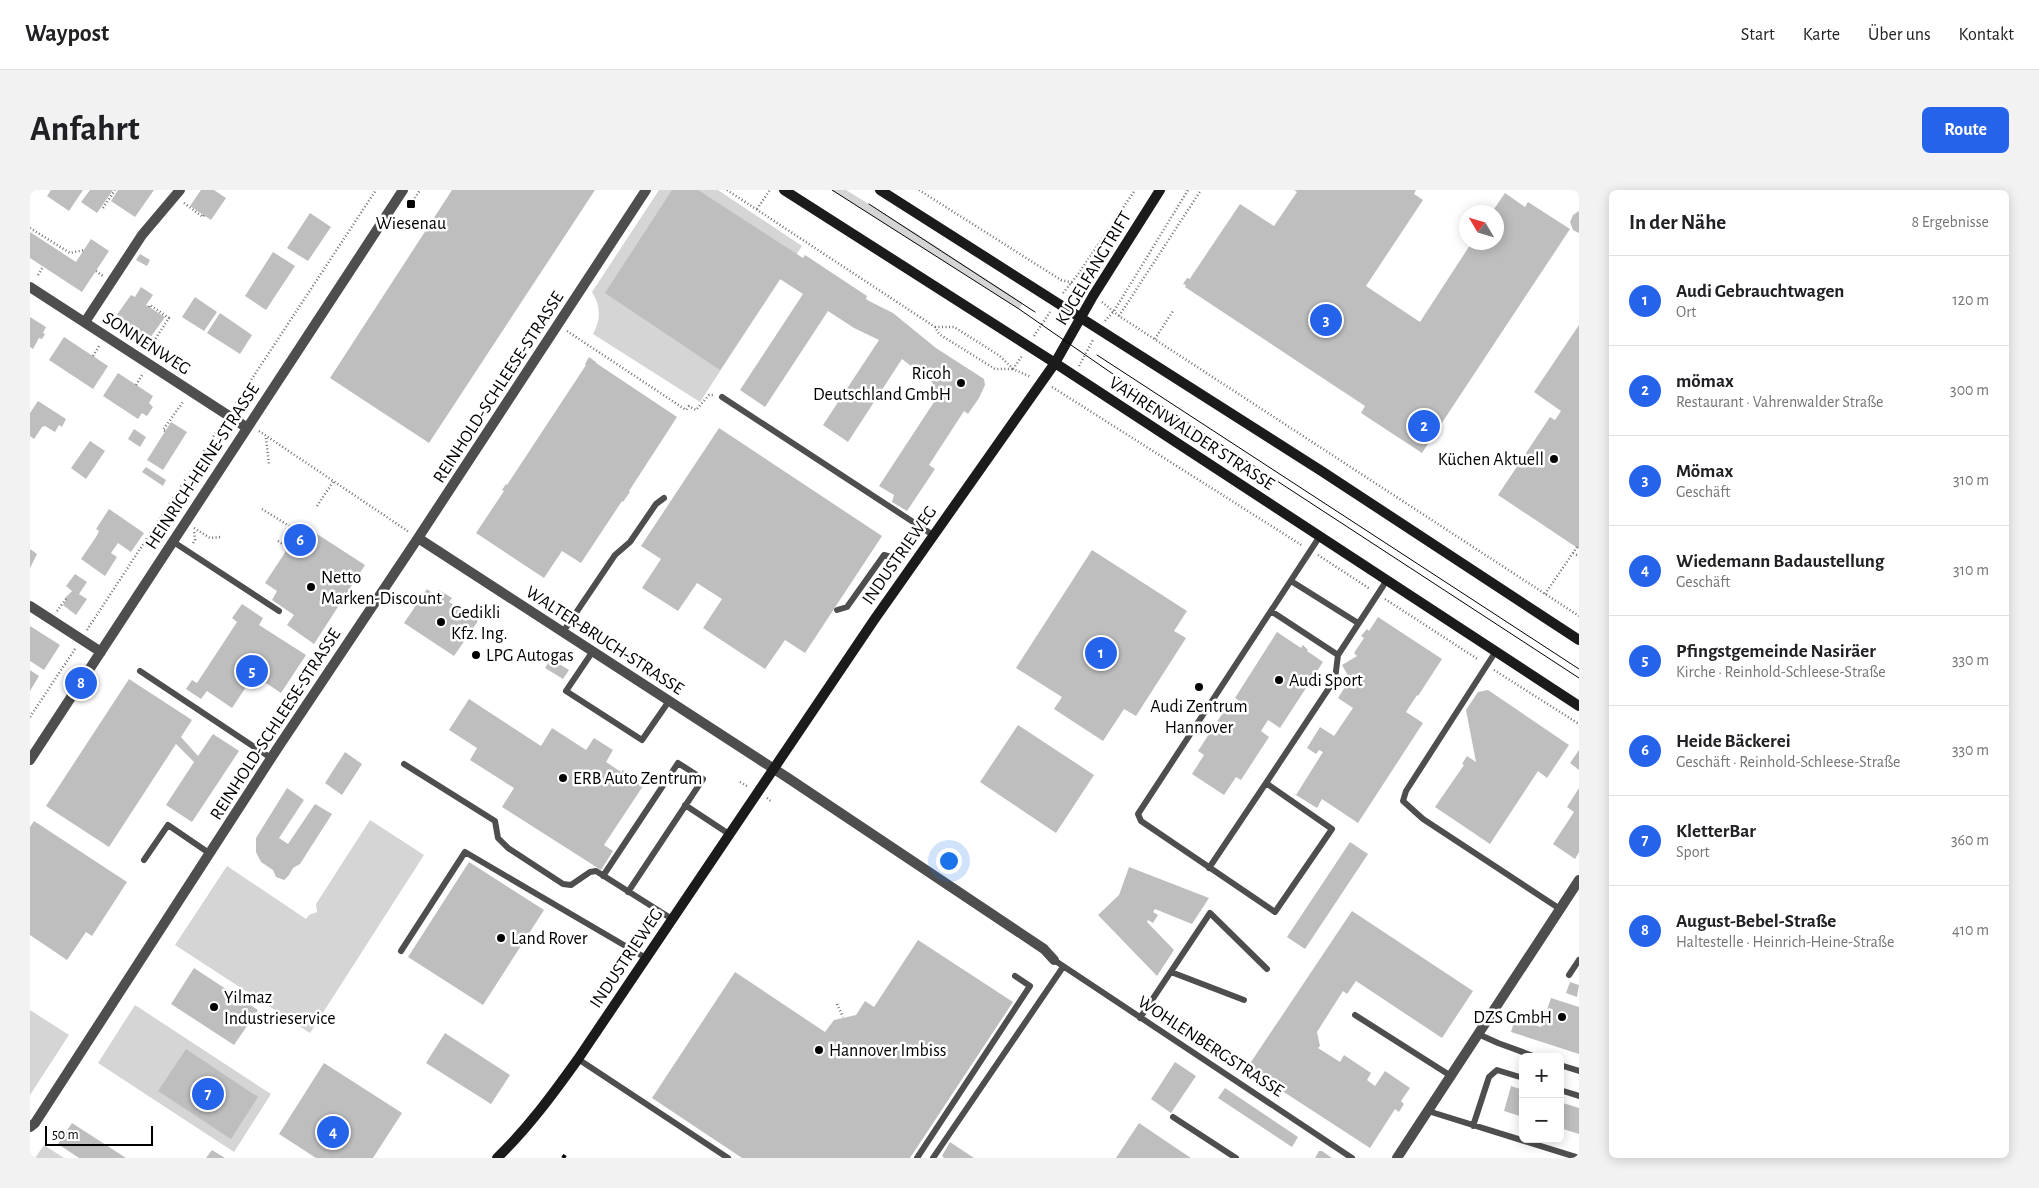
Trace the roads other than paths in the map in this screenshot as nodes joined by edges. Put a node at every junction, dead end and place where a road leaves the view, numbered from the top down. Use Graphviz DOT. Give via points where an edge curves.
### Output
graph roads {
  1 [pos="180,190"];
  2 [pos="403,190"];
  3 [pos="646,190"];
  4 [pos="784,190"];
  5 [pos="880,190"];
  6 [pos="1160,190"];
  7 [pos="30,287"];
  8 [pos="1080,317"];
  9 [pos="85,322"];
  10 [pos="1055,363"];
  11 [pos="722,397"];
  12 [pos="246,427"];
  13 [pos="664,498"];
  14 [pos="934,535"];
  15 [pos="1320,536"];
  16 [pos="418,538"];
  17 [pos="172,541"];
  18 [pos="891,557"];
  19 [pos="1387,580"];
  20 [pos="1291,581"];
  21 [pos="30,606"];
  22 [pos="838,610"];
  23 [pos="279,611"];
  24 [pos="1271,611"];
  25 [pos="1358,623"];
  26 [pos="563,632"];
  27 [pos="1579,640"];
  28 [pos="593,651"];
  29 [pos="1496,651"];
  30 [pos="101,652"];
  31 [pos="1338,655"];
  32 [pos="140,671"];
  33 [pos="669,700"];
  34 [pos="1579,706"];
  35 [pos="271,758"];
  36 [pos="30,760"];
  37 [pos="404,764"];
  38 [pos="773,768"];
  39 [pos="1266,783"];
  40 [pos="685,806"];
  41 [pos="730,834"];
  42 [pos="209,854"];
  43 [pos="144,860"];
  44 [pos="1209,868"];
  45 [pos="603,876"];
  46 [pos="1579,880"];
  47 [pos="628,892"];
  48 [pos="1560,909"];
  49 [pos="672,919"];
  50 [pos="401,951"];
  51 [pos="646,958"];
  52 [pos="1054,960"];
  53 [pos="1579,960"];
  54 [pos="1063,967"];
  55 [pos="1267,969"];
  56 [pos="1171,972"];
  57 [pos="1569,975"];
  58 [pos="1015,976"];
  59 [pos="1244,1000"];
  60 [pos="1355,1015"];
  61 [pos="1140,1018"];
  62 [pos="1478,1034"];
  63 [pos="1525,1053"];
  64 [pos="578,1059"];
  65 [pos="1564,1066"];
  66 [pos="1579,1071"];
  67 [pos="1451,1076"];
  68 [pos="1519,1077"];
  69 [pos="1564,1091"];
  70 [pos="1579,1096"];
  71 [pos="1428,1111"];
  72 [pos="1173,1117"];
  73 [pos="1473,1126"];
  74 [pos="30,1127"];
  75 [pos="497,1158"];
  76 [pos="728,1158"];
  77 [pos="918,1158"];
  78 [pos="933,1158"];
  79 [pos="1236,1158"];
  80 [pos="1352,1158"];
  81 [pos="1397,1158"];
  82 [pos="1579,1158"];
  1 -- 9 [label="street" via="142,235"];
  2 -- 12 [label="street, HEINRICH-HEINE-STRASSE"];
  3 -- 16 [label="street, REINHOLD-SCHLEESE-STRASSE"];
  4 -- 10 [label="main road, VAHRENWALDER STRASSE"];
  5 -- 8 [label="main road, VAHRENWALDER STRASSE"];
  6 -- 8 [label="main road, KUGELFANGTRIFT"];
  7 -- 9 [label="street, SONNENWEG"];
  8 -- 10 [label="main road, KUGELFANGTRIFT"];
  8 -- 27 [label="main road, VAHRENWALDER STRASSE"];
  9 -- 12 [label="street, SONNENWEG"];
  10 -- 14 [label="main road, INDUSTRIEWEG"];
  10 -- 15 [label="main road, VAHRENWALDER STRASSE"];
  11 -- 14 [label="lane"];
  12 -- 17 [label="street, HEINRICH-HEINE-STRASSE"];
  13 -- 26 [label="lane" via="656,504 630,542 615,555"];
  14 -- 38 [label="main road, INDUSTRIEWEG"];
  15 -- 19 [label="main road, VAHRENWALDER STRASSE"];
  15 -- 20 [label="lane"];
  16 -- 26 [label="street, WALTER-BRUCH-STRASSE"];
  16 -- 35 [label="street, REINHOLD-SCHLEESE-STRASSE"];
  17 -- 23 [label="lane"];
  17 -- 30 [label="street, HEINRICH-HEINE-STRASSE"];
  18 -- 22 [label="lane" via="884,555 847,607"];
  19 -- 25 [label="lane"];
  19 -- 29 [label="main road, VAHRENWALDER STRASSE"];
  20 -- 24 [label="lane"];
  20 -- 25 [label="lane"];
  21 -- 30 [label="street"];
  24 -- 31 [label="lane"];
  24 -- 44 [label="lane" via="1138,814 1141,821"];
  25 -- 31 [label="lane"];
  26 -- 28 [label="street, WALTER-BRUCH-STRASSE"];
  28 -- 33 [label="street, WALTER-BRUCH-STRASSE"];
  28 -- 33 [label="lane" via="566,691 642,740"];
  29 -- 34 [label="main road, VAHRENWALDER STRASSE"];
  29 -- 48 [label="lane" via="1403,800 1423,819"];
  30 -- 36 [label="street, HEINRICH-HEINE-STRASSE"];
  31 -- 39 [label="lane" via="1335,679"];
  32 -- 35 [label="lane"];
  33 -- 38 [label="street, WALTER-BRUCH-STRASSE"];
  35 -- 42 [label="street, REINHOLD-SCHLEESE-STRASSE"];
  37 -- 45 [label="lane" via="495,821 498,838 508,848 563,884 571,885 590,872 596,871"];
  38 -- 41 [label="main road, INDUSTRIEWEG"];
  38 -- 52 [label="street" via="1044,949"];
  39 -- 44 [label="lane"];
  39 -- 44 [label="lane" via="1332,829 1276,912"];
  40 -- 41 [label="lane"];
  40 -- 45 [label="lane" via="703,779 678,763"];
  40 -- 47 [label="lane"];
  41 -- 49 [label="main road, INDUSTRIEWEG"];
  42 -- 43 [label="lane" via="168,825"];
  42 -- 74 [label="street, REINHOLD-SCHLEESE-STRASSE"];
  45 -- 47 [label="lane"];
  46 -- 48 [label="street"];
  47 -- 49 [label="lane"];
  48 -- 62 [label="street"];
  49 -- 51 [label="main road, INDUSTRIEWEG"];
  50 -- 51 [label="lane" via="465,852"];
  51 -- 64 [label="main road, INDUSTRIEWEG"];
  52 -- 54 [label="lane, WOHLENBERGSTRASSE"];
  53 -- 57 [label="lane"];
  54 -- 61 [label="lane, WOHLENBERGSTRASSE"];
  54 -- 78 [label="lane"];
  55 -- 56 [label="lane" via="1210,913"];
  56 -- 59 [label="lane"];
  56 -- 61 [label="lane"];
  58 -- 77 [label="lane" via="1030,986"];
  60 -- 67 [label="lane"];
  61 -- 80 [label="lane, WOHLENBERGSTRASSE"];
  62 -- 63 [label="lane"];
  62 -- 67 [label="street"];
  64 -- 75 [label="main road, INDUSTRIEWEG" via="548,1100"];
  64 -- 76 [label="lane"];
  65 -- 66 [label="lane"];
  67 -- 71 [label="street"];
  68 -- 73 [label="lane" via="1497,1070 1489,1077"];
  69 -- 70 [label="lane"];
  71 -- 73 [label="lane"];
  71 -- 81 [label="street"];
  72 -- 79 [label="lane"];
  73 -- 82 [label="lane"];
}
